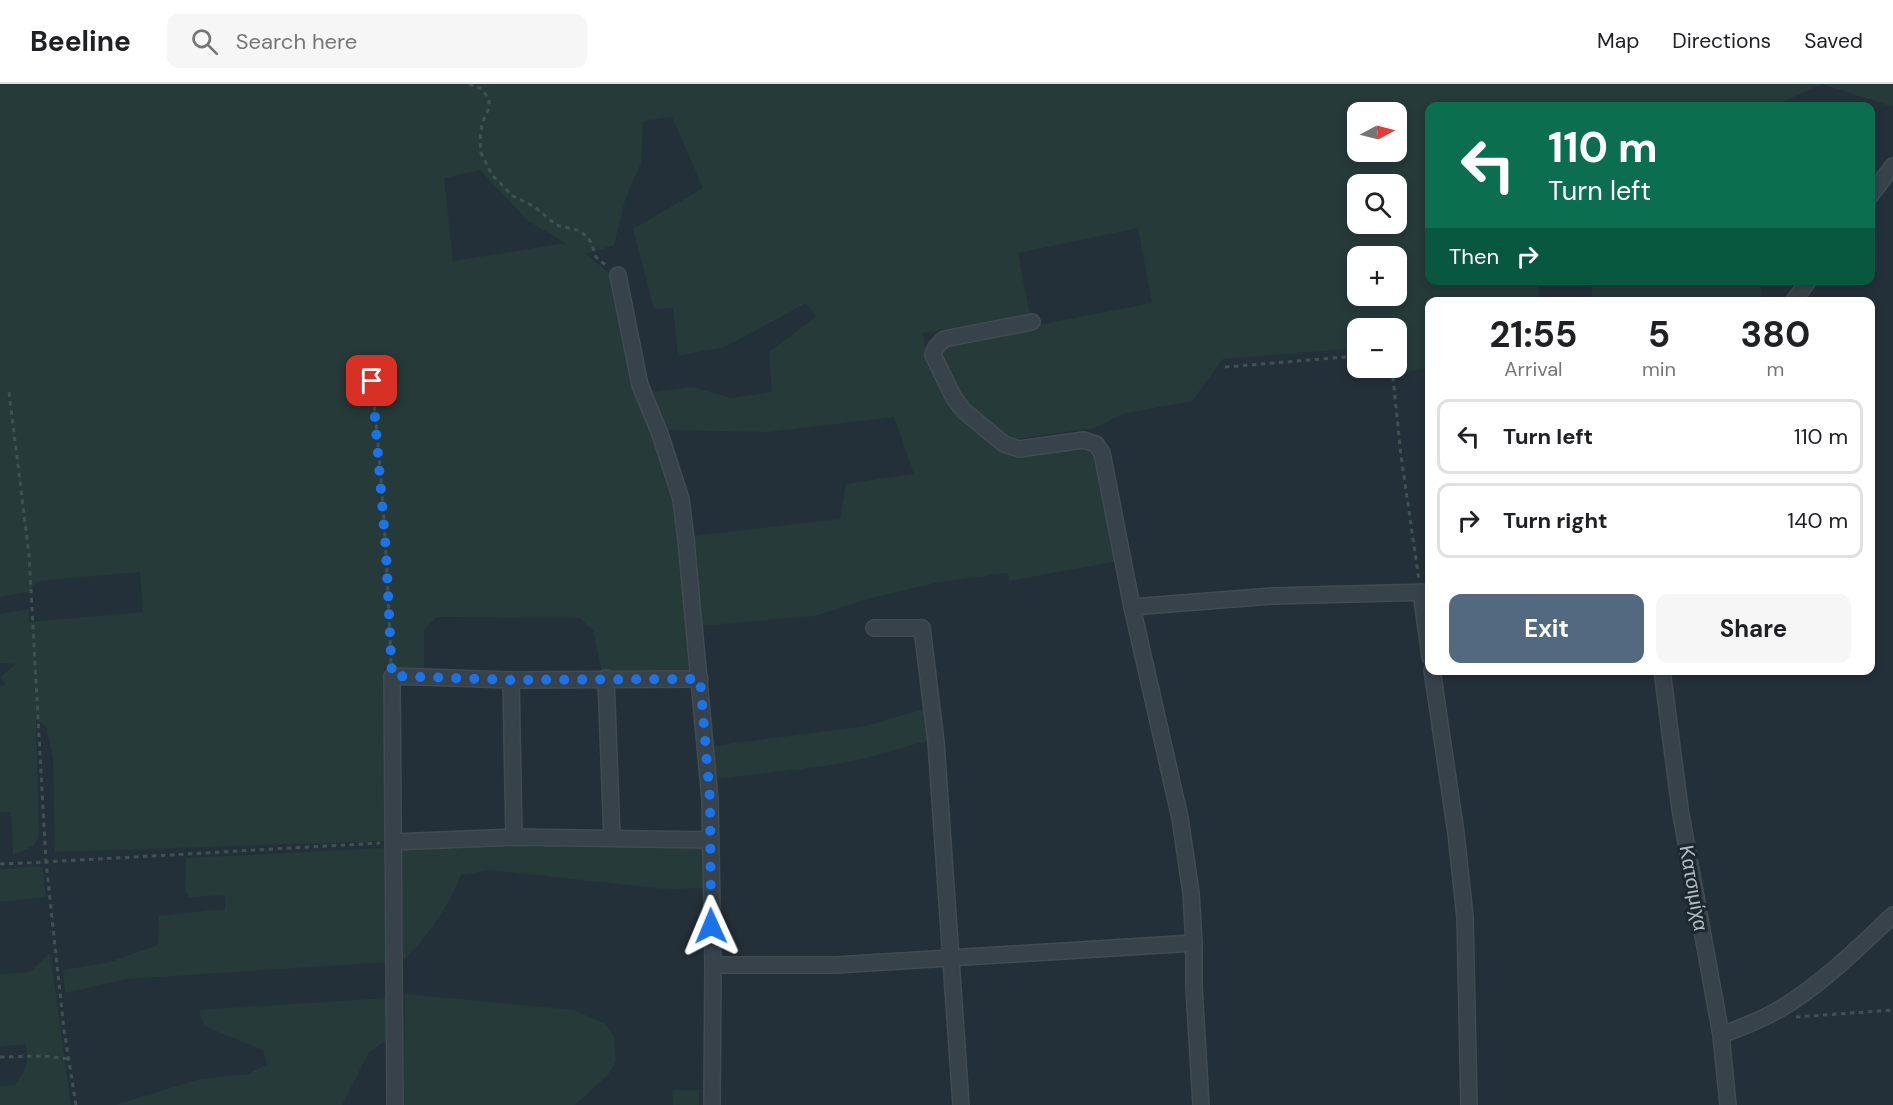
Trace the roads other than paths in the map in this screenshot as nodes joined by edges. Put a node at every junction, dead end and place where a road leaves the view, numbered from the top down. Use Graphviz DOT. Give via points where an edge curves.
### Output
graph roads {
  1 [pos="1893,165"];
  2 [pos="1875,189"];
  3 [pos="618,275"];
  4 [pos="1032,322"];
  5 [pos="1425,592"];
  6 [pos="1132,607"];
  7 [pos="874,628"];
  8 [pos="1433,675"];
  9 [pos="1663,675"];
  10 [pos="606,678"];
  11 [pos="700,679"];
  12 [pos="511,680"];
  13 [pos="514,837"];
  14 [pos="612,838"];
  15 [pos="710,840"];
  16 [pos="393,842"];
  17 [pos="1893,915"];
  18 [pos="1194,943"];
  19 [pos="950,958"];
  20 [pos="713,965"];
  21 [pos="1721,1035"];
  22 [pos="395,1105"];
  23 [pos="712,1105"];
  24 [pos="961,1105"];
  25 [pos="1201,1105"];
  26 [pos="1469,1105"];
  27 [pos="1728,1105"];
  1 -- 2 [label="street"];
  3 -- 11 [label="street" via="640,385 681,499"];
  4 -- 6 [label="street" via="944,339 933,355 964,411 1011,447 1084,440 1096,444 1102,453"];
  5 -- 6 [label="street" via="1273,596"];
  6 -- 18 [label="street" via="1180,818"];
  7 -- 19 [label="street" via="922,628 936,742"];
  8 -- 26 [label="street" via="1465,918"];
  9 -- 21 [label="street, Κατσιμίχα" via="1680,808"];
  10 -- 11 [label="street"];
  10 -- 12 [label="street"];
  10 -- 14 [label="street"];
  11 -- 15 [label="street"];
  12 -- 13 [label="street"];
  12 -- 16 [label="street" via="392,676"];
  13 -- 14 [label="street"];
  13 -- 16 [label="street"];
  14 -- 15 [label="street"];
  15 -- 20 [label="street"];
  16 -- 22 [label="street"];
  17 -- 21 [label="street" via="1823,978 1781,1008"];
  18 -- 19 [label="street"];
  18 -- 25 [label="street"];
  19 -- 20 [label="street" via="836,965"];
  19 -- 24 [label="street"];
  20 -- 23 [label="street"];
  21 -- 27 [label="street, Κατσιμίχα"];
}
